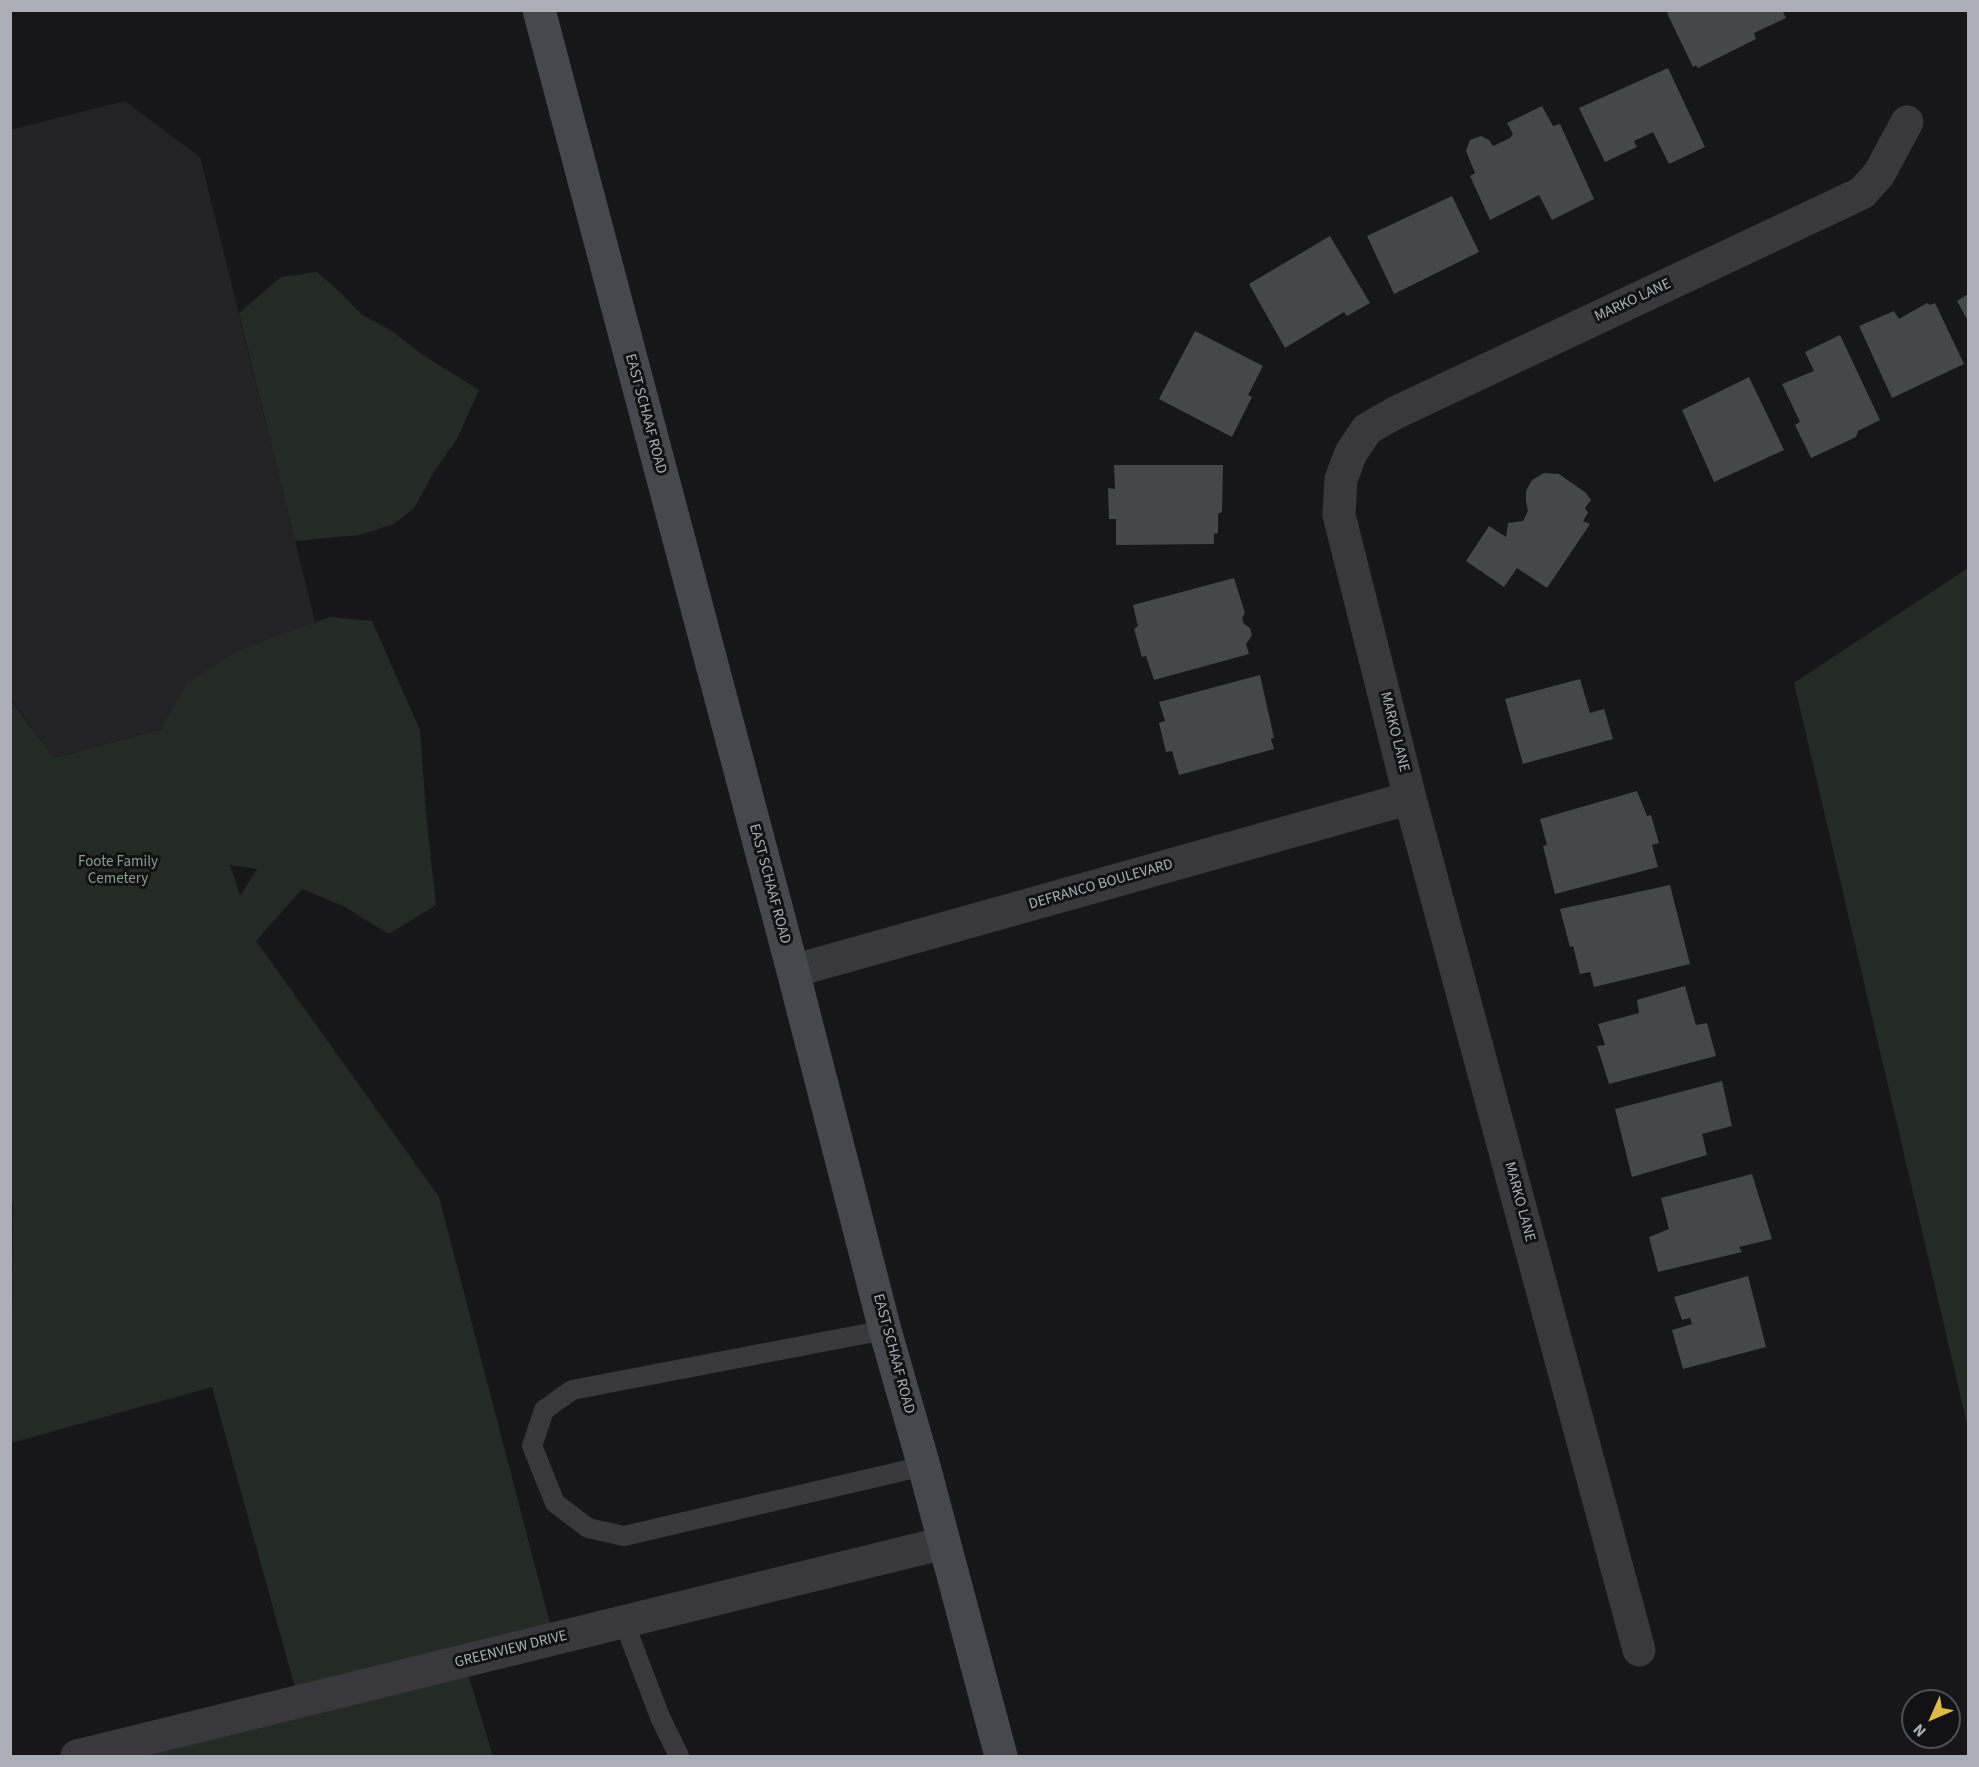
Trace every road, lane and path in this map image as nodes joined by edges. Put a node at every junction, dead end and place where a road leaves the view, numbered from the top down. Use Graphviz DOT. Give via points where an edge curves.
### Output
graph roads {
  1 [pos="539,10"];
  2 [pos="1907,122"];
  3 [pos="1410,798"];
  4 [pos="793,971"];
  5 [pos="885,1330"];
  6 [pos="924,1466"];
  7 [pos="944,1543"];
  8 [pos="624,1622"];
  9 [pos="1640,1650"];
  10 [pos="77,1756"];
  11 [pos="679,1756"];
  12 [pos="1001,1756"];
  1 -- 4 [label="street, EAST SCHAAF ROAD"];
  2 -- 3 [label="street, MARKO LANE" via="1879,174 1862,193 1367,429 1351,453 1341,480 1339,515"];
  3 -- 4 [label="street, DEFRANCO BOULEVARD"];
  3 -- 9 [label="street, MARKO LANE"];
  4 -- 5 [label="street, EAST SCHAAF ROAD"];
  5 -- 6 [label="street, EAST SCHAAF ROAD"];
  5 -- 6 [label="lane" via="572,1390 544,1410 532,1446 555,1503 588,1528 624,1536"];
  6 -- 7 [label="street, EAST SCHAAF ROAD"];
  7 -- 8 [label="street, GREENVIEW DRIVE"];
  7 -- 12 [label="street, EAST SCHAAF ROAD"];
  8 -- 10 [label="street, GREENVIEW DRIVE"];
  8 -- 11 [label="lane"];
}
